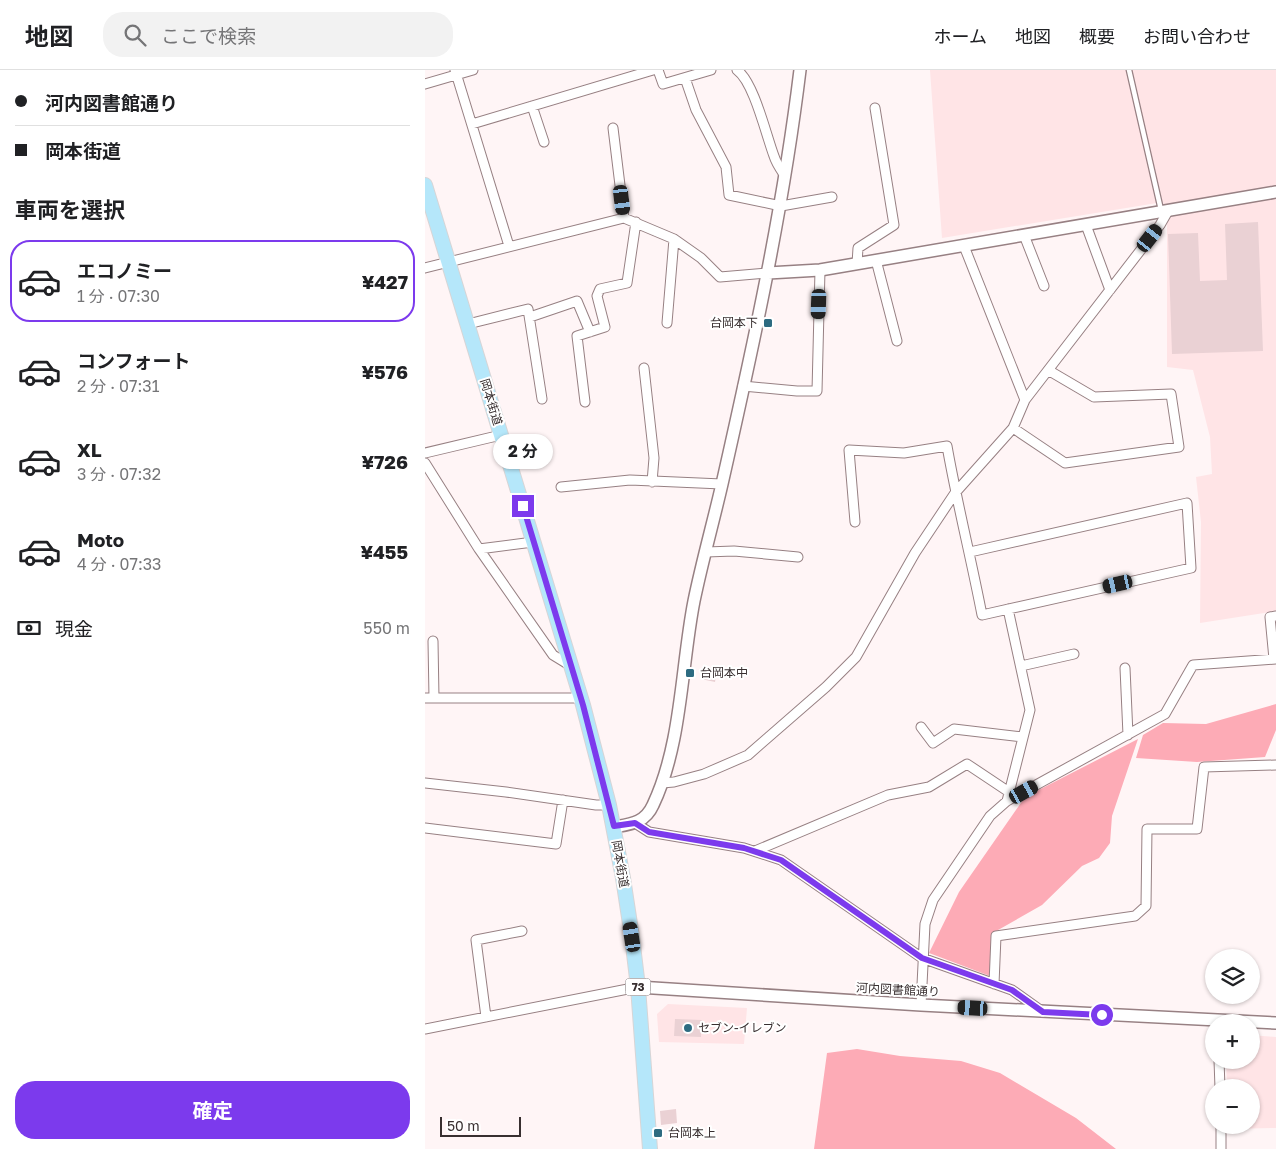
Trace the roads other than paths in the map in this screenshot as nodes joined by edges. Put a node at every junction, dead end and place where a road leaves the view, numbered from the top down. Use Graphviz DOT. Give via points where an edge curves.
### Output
graph roads {
  1 [pos="473,70"];
  2 [pos="653,70"];
  3 [pos="658,70"];
  4 [pos="711,70"];
  5 [pos="737,70"];
  6 [pos="799,70"];
  7 [pos="1129,70"];
  8 [pos="456,72"];
  9 [pos="685,78"];
  10 [pos="425,84"];
  11 [pos="532,106"];
  12 [pos="875,108"];
  13 [pos="472,124"];
  14 [pos="613,128"];
  15 [pos="544,142"];
  16 [pos="785,176"];
  17 [pos="425,184"];
  18 [pos="1276,192"];
  19 [pos="832,197"];
  20 [pos="781,206"];
  21 [pos="1165,211"];
  22 [pos="624,218"];
  23 [pos="636,222"];
  24 [pos="1086,225"];
  25 [pos="1024,235"];
  26 [pos="674,239"];
  27 [pos="509,246"];
  28 [pos="963,246"];
  29 [pos="876,260"];
  30 [pos="449,261"];
  31 [pos="857,264"];
  32 [pos="425,268"];
  33 [pos="820,270"];
  34 [pos="768,273"];
  35 [pos="1044,286"];
  36 [pos="1110,290"];
  37 [pos="529,317"];
  38 [pos="667,323"];
  39 [pos="468,324"];
  40 [pos="590,332"];
  41 [pos="897,341"];
  42 [pos="644,368"];
  43 [pos="1048,370"];
  44 [pos="743,386"];
  45 [pos="542,399"];
  46 [pos="1025,400"];
  47 [pos="585,402"];
  48 [pos="1013,428"];
  49 [pos="501,436"];
  50 [pos="425,453"];
  51 [pos="425,464"];
  52 [pos="652,482"];
  53 [pos="722,484"];
  54 [pos="561,487"];
  55 [pos="955,493"];
  56 [pos="855,522"];
  57 [pos="533,542"];
  58 [pos="479,549"];
  59 [pos="706,552"];
  60 [pos="970,552"];
  61 [pos="798,557"];
  62 [pos="1008,609"];
  63 [pos="1276,616"];
  64 [pos="433,641"];
  65 [pos="1074,654"];
  66 [pos="1275,659"];
  67 [pos="571,666"];
  68 [pos="1021,666"];
  69 [pos="1125,668"];
  70 [pos="429,698"];
  71 [pos="581,698"];
  72 [pos="921,727"];
  73 [pos="1128,734"];
  74 [pos="1023,737"];
  75 [pos="1276,765"];
  76 [pos="425,783"];
  77 [pos="662,783"];
  78 [pos="1008,797"];
  79 [pos="563,800"];
  80 [pos="609,805"];
  81 [pos="635,823"];
  82 [pos="614,826"];
  83 [pos="425,828"];
  84 [pos="755,851"];
  85 [pos="522,932"];
  86 [pos="922,958"];
  87 [pos="994,984"];
  88 [pos="638,987"];
  89 [pos="921,1005"];
  90 [pos="1043,1012"];
  91 [pos="486,1017"];
  92 [pos="1205,1021"];
  93 [pos="1260,1023"];
  94 [pos="1276,1024"];
  95 [pos="425,1029"];
  96 [pos="1221,1134"];
  97 [pos="650,1149"];
  98 [pos="1221,1149"];
  1 -- 8 [label="street"];
  2 -- 11 [label="street"];
  3 -- 9 [label="street" via="663,84"];
  4 -- 9 [label="street"];
  5 -- 16 [label="street" via="758,108 775,158"];
  6 -- 16 [label="street"];
  7 -- 21 [label="lane"];
  8 -- 10 [label="street"];
  8 -- 13 [label="street"];
  9 -- 20 [label="street" via="696,110 726,168 729,195"];
  11 -- 13 [label="street"];
  11 -- 15 [label="street"];
  12 -- 31 [label="street" via="894,225 858,248"];
  13 -- 27 [label="street"];
  14 -- 22 [label="street"];
  16 -- 20 [label="street"];
  17 -- 30 [label="main road, 岡本街道 / 73"];
  18 -- 21 [label="street"];
  19 -- 20 [label="street"];
  20 -- 34 [label="street"];
  21 -- 24 [label="street"];
  21 -- 36 [label="street" via="1160,225"];
  22 -- 23 [label="street"];
  22 -- 27 [label="street"];
  23 -- 26 [label="street"];
  23 -- 40 [label="street" via="627,283 600,289 597,296 605,327"];
  24 -- 25 [label="street"];
  24 -- 36 [label="street"];
  25 -- 28 [label="street"];
  25 -- 35 [label="street"];
  26 -- 34 [label="street" via="701,258 720,277"];
  26 -- 38 [label="street"];
  27 -- 30 [label="street"];
  28 -- 29 [label="street"];
  28 -- 46 [label="street"];
  29 -- 31 [label="street"];
  29 -- 41 [label="street"];
  30 -- 32 [label="street"];
  30 -- 39 [label="main road, 岡本街道 / 73"];
  31 -- 33 [label="street"];
  33 -- 34 [label="street"];
  33 -- 44 [label="street" via="817,390"];
  34 -- 44 [label="street"];
  36 -- 43 [label="street"];
  37 -- 39 [label="street" via="528,309"];
  37 -- 40 [label="street" via="577,301"];
  37 -- 45 [label="street"];
  39 -- 49 [label="main road, 岡本街道 / 73"];
  40 -- 47 [label="street" via="577,336"];
  42 -- 52 [label="street" via="654,458"];
  43 -- 46 [label="street"];
  43 -- 48 [label="street" via="1094,397 1171,394 1179,447 1065,463"];
  44 -- 53 [label="street"];
  46 -- 48 [label="street"];
  48 -- 55 [label="street"];
  49 -- 50 [label="street"];
  49 -- 57 [label="main road, 岡本街道 / 73"];
  51 -- 58 [label="street"];
  52 -- 53 [label="street"];
  52 -- 54 [label="street" via="630,480"];
  53 -- 59 [label="street"];
  55 -- 56 [label="street" via="947,446 904,453 849,450"];
  55 -- 60 [label="street"];
  55 -- 77 [label="street" via="915,553 856,657 827,687 747,755 704,774"];
  57 -- 58 [label="street"];
  57 -- 67 [label="main road, 岡本街道 / 73"];
  58 -- 67 [label="street" via="553,655"];
  59 -- 61 [label="street"];
  59 -- 77 [label="street" via="688,633 674,742"];
  60 -- 62 [label="street" via="981,615"];
  60 -- 62 [label="street" via="1187,503 1191,568"];
  62 -- 68 [label="street"];
  63 -- 66 [label="street" via="1270,617"];
  64 -- 70 [label="street"];
  65 -- 68 [label="street"];
  66 -- 73 [label="street" via="1193,665 1165,714"];
  67 -- 71 [label="main road, 岡本街道 / 73"];
  68 -- 74 [label="street" via="1030,710"];
  69 -- 73 [label="street"];
  70 -- 71 [label="street"];
  71 -- 80 [label="main road, 岡本街道 / 73"];
  72 -- 74 [label="street" via="933,743 954,729"];
  73 -- 78 [label="street"];
  74 -- 78 [label="street"];
  75 -- 87 [label="street" via="1204,767 1197,829 1147,829 1146,906 1135,916 996,936"];
  76 -- 79 [label="street"];
  77 -- 81 [label="street" via="649,812"];
  78 -- 84 [label="street" via="967,764 929,786 888,795"];
  78 -- 86 [label="street" via="990,816 933,900 925,924"];
  79 -- 80 [label="street"];
  79 -- 83 [label="street" via="556,844"];
  80 -- 82 [label="main road, 岡本街道 / 73"];
  81 -- 82 [label="street"];
  81 -- 84 [label="street" via="649,832"];
  82 -- 88 [label="main road, 岡本街道 / 73"];
  84 -- 86 [label="street" via="781,860"];
  85 -- 91 [label="street" via="476,940"];
  86 -- 87 [label="street"];
  86 -- 89 [label="street"];
  87 -- 90 [label="street" via="1012,990"];
  88 -- 89 [label="street, 河内図書館通り"];
  88 -- 91 [label="street"];
  88 -- 97 [label="main road, 岡本街道 / 73"];
  89 -- 90 [label="street, 河内図書館通り"];
  90 -- 92 [label="street, 河内図書館通り"];
  91 -- 95 [label="street"];
  93 -- 94 [label="street, 河内図書館通り"];
  96 -- 98 [label="street"];
}
